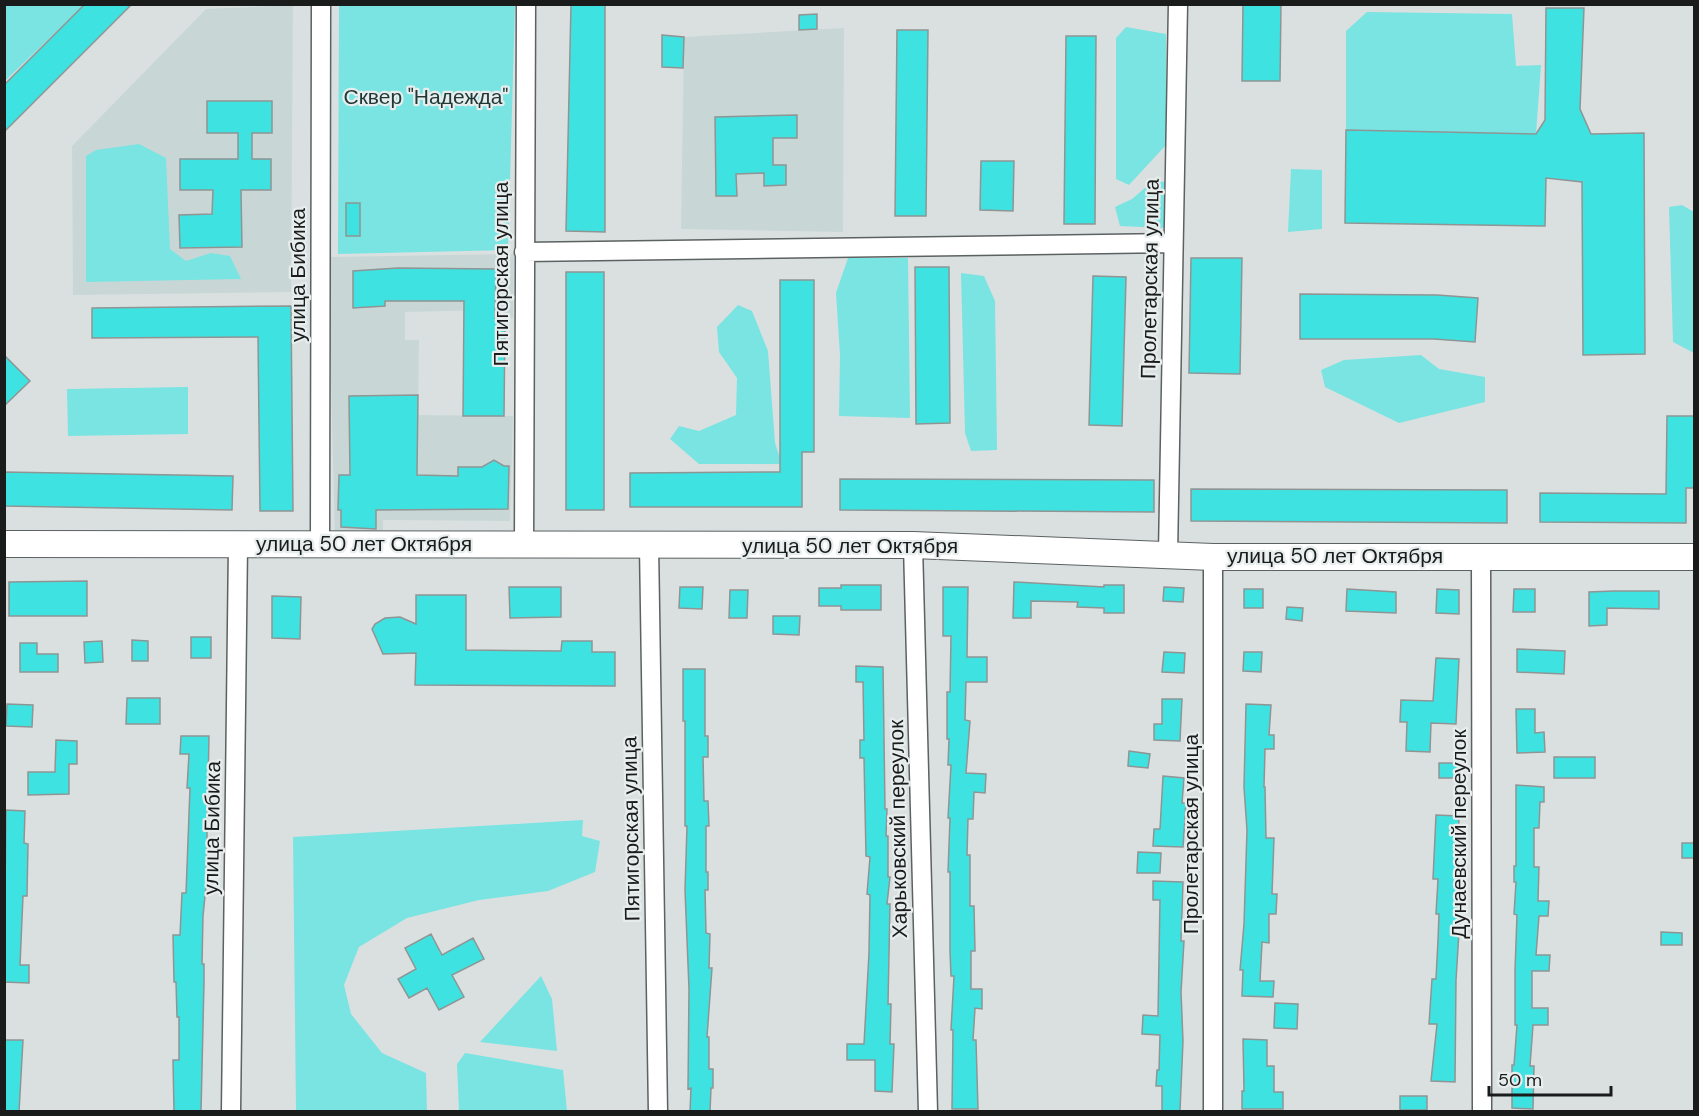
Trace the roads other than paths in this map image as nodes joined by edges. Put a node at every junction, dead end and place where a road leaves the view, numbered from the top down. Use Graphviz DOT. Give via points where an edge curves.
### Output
graph roads {
  1 [pos="321,4"];
  2 [pos="526,4"];
  3 [pos="1178,4"];
  4 [pos="1172,243"];
  5 [pos="524,252"];
  6 [pos="4,544"];
  7 [pos="238,544"];
  8 [pos="524,544"];
  9 [pos="320,545"];
  10 [pos="649,545"];
  11 [pos="913,545"];
  12 [pos="1168,555"];
  13 [pos="1481,555"];
  14 [pos="1213,557"];
  15 [pos="1695,557"];
  16 [pos="231,1112"];
  17 [pos="658,1112"];
  18 [pos="928,1112"];
  19 [pos="1213,1112"];
  20 [pos="1482,1112"];
  1 -- 9 [label="street, улица Бибика"];
  2 -- 5 [label="street, Пятигорская улица"];
  3 -- 4 [label="street, Пролетарская улица"];
  4 -- 5 [label="street"];
  4 -- 12 [label="street, Пролетарская улица"];
  5 -- 8 [label="street, Пятигорская улица"];
  6 -- 7 [label="main road, улица 50 лет Октября"];
  7 -- 9 [label="main road, улица 50 лет Октября"];
  7 -- 16 [label="street, улица Бибика"];
  8 -- 9 [label="main road, улица 50 лет Октября"];
  8 -- 10 [label="main road, улица 50 лет Октября"];
  10 -- 11 [label="main road, улица 50 лет Октября"];
  10 -- 17 [label="street, Пятигорская улица"];
  11 -- 12 [label="main road, улица 50 лет Октября"];
  11 -- 18 [label="street, Харьковский переулок"];
  12 -- 14 [label="main road, улица 50 лет Октября"];
  13 -- 14 [label="main road, улица 50 лет Октября"];
  13 -- 15 [label="main road, улица 50 лет Октября"];
  13 -- 20 [label="street, Дунаевский переулок"];
  14 -- 19 [label="street, Пролетарская улица"];
}
